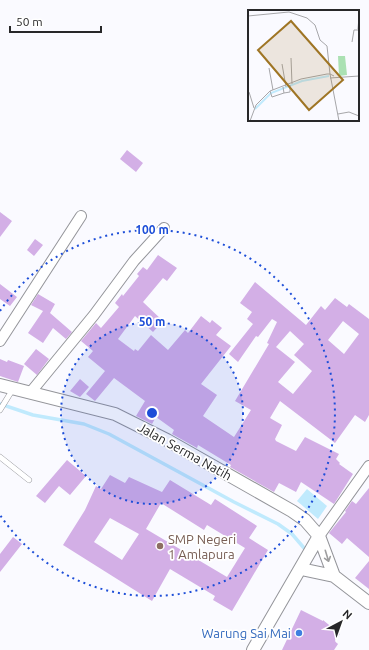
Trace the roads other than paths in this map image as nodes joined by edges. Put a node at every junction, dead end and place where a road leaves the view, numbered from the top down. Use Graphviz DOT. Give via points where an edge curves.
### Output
graph roads {
  1 [pos="81,216"];
  2 [pos="164,228"];
  3 [pos="0,341"];
  4 [pos="0,385"];
  5 [pos="13,389"];
  6 [pos="30,393"];
  7 [pos="0,410"];
  8 [pos="0,457"];
  9 [pos="369,466"];
  10 [pos="29,480"];
  11 [pos="320,536"];
  12 [pos="301,569"];
  13 [pos="334,576"];
  14 [pos="369,603"];
  15 [pos="253,650"];
  1 -- 3 [label="street"];
  2 -- 6 [label="street" via="134,261"];
  4 -- 5 [label="street, Jalan Serma Natih"];
  5 -- 6 [label="street, Jalan Serma Natih"];
  5 -- 7 [label="lane"];
  6 -- 11 [label="street, Jalan Serma Natih" via="100,409 139,425 292,511"];
  8 -- 10 [label="lane"];
  9 -- 11 [label="street"];
  11 -- 12 [label="street"];
  11 -- 13 [label="street, one-way"];
  12 -- 13 [label="street"];
  12 -- 15 [label="street"];
  13 -- 14 [label="street"];
}
